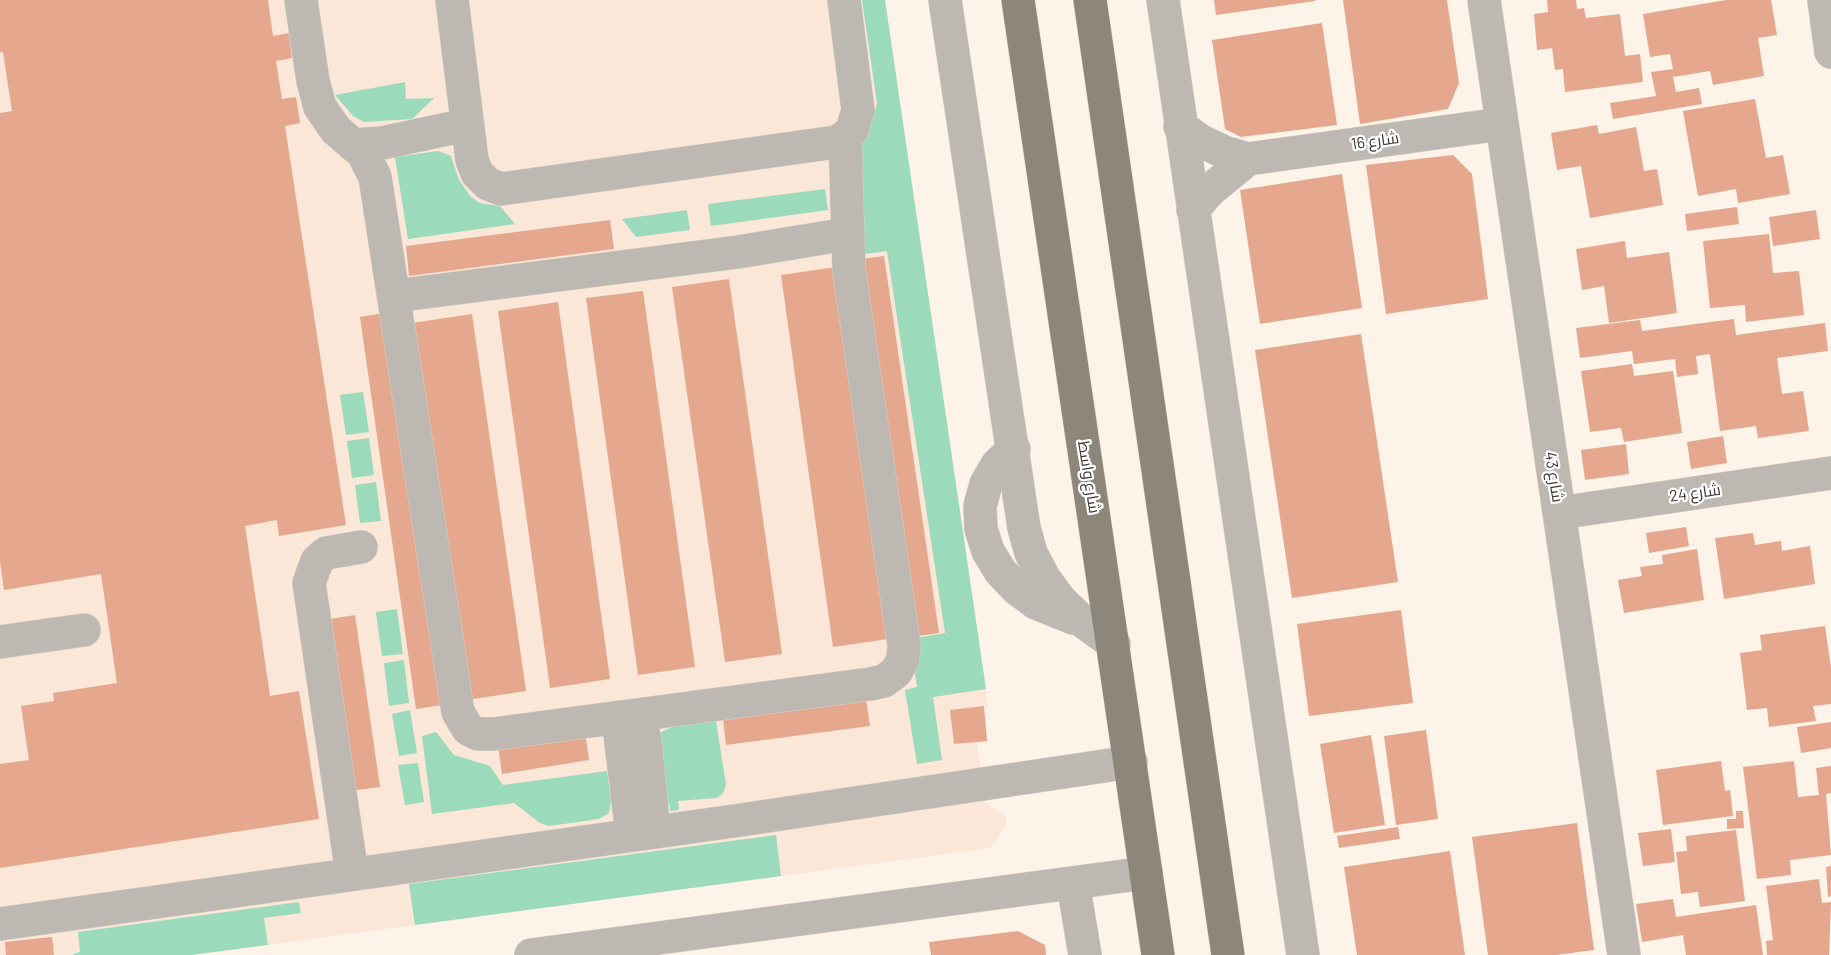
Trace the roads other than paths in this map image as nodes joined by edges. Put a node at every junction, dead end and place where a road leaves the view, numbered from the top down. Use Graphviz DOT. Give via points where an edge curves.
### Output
graph roads {
  1 [pos="301,0"];
  2 [pos="452,0"];
  3 [pos="844,0"];
  4 [pos="945,0"];
  5 [pos="1017,0"];
  6 [pos="1090,0"];
  7 [pos="1163,0"];
  8 [pos="1484,0"];
  9 [pos="1824,0"];
  10 [pos="1831,52"];
  11 [pos="1501,123"];
  12 [pos="466,125"];
  13 [pos="1180,126"];
  14 [pos="845,137"];
  15 [pos="353,145"];
  16 [pos="1248,159"];
  17 [pos="1193,210"];
  18 [pos="847,234"];
  19 [pos="395,296"];
  20 [pos="1014,449"];
  21 [pos="1831,473"];
  22 [pos="1559,513"];
  23 [pos="361,547"];
  24 [pos="1081,620"];
  25 [pos="84,630"];
  26 [pos="0,642"];
  27 [pos="1114,644"];
  28 [pos="628,716"];
  29 [pos="1131,762"];
  30 [pos="643,833"];
  31 [pos="1146,873"];
  32 [pos="352,874"];
  33 [pos="1073,883"];
  34 [pos="0,924"];
  35 [pos="694,944"];
  36 [pos="531,955"];
  37 [pos="1085,955"];
  38 [pos="1158,955"];
  39 [pos="1228,955"];
  40 [pos="1303,955"];
  41 [pos="1624,955"];
  1 -- 15 [label="street" via="320,107 331,125"];
  2 -- 12 [label="street"];
  3 -- 14 [label="street" via="858,110 852,130"];
  4 -- 20 [label="street"];
  5 -- 27 [label="main road, شارع واسط"];
  6 -- 39 [label="main road"];
  7 -- 13 [label="street"];
  8 -- 11 [label="street, شارع 43"];
  9 -- 10 [label="street"];
  11 -- 16 [label="street, شارع 16"];
  11 -- 22 [label="street, شارع 43"];
  12 -- 14 [label="street" via="477,173 488,184 501,189 826,144"];
  12 -- 15 [label="street" via="382,143"];
  13 -- 16 [label="street, شارع 16" via="1201,141"];
  13 -- 17 [label="street"];
  14 -- 18 [label="street"];
  15 -- 19 [label="street" via="363,153 375,177"];
  16 -- 17 [label="street" via="1209,191"];
  17 -- 40 [label="street"];
  18 -- 19 [label="street" via="738,252"];
  18 -- 28 [label="street" via="903,659 896,672 884,681 870,684"];
  19 -- 28 [label="street" via="461,721 468,729 489,735"];
  20 -- 24 [label="street" via="1031,553 1061,601"];
  20 -- 24 [label="street" via="997,465 980,506 981,529 988,551 1000,571 1036,603"];
  21 -- 22 [label="street, شارع 24"];
  22 -- 41 [label="street, شارع 43"];
  23 -- 32 [label="street" via="326,553 317,561 309,583"];
  24 -- 27 [label="street"];
  25 -- 26 [label="street"];
  27 -- 29 [label="main road, شارع واسط"];
  28 -- 30 [label="street" via="645,740"];
  29 -- 30 [label="street"];
  29 -- 31 [label="main road, شارع واسط"];
  30 -- 32 [label="street"];
  31 -- 33 [label="street"];
  31 -- 38 [label="main road, شارع واسط"];
  32 -- 34 [label="street"];
  33 -- 35 [label="street"];
  33 -- 37 [label="street"];
  35 -- 36 [label="street"];
}
